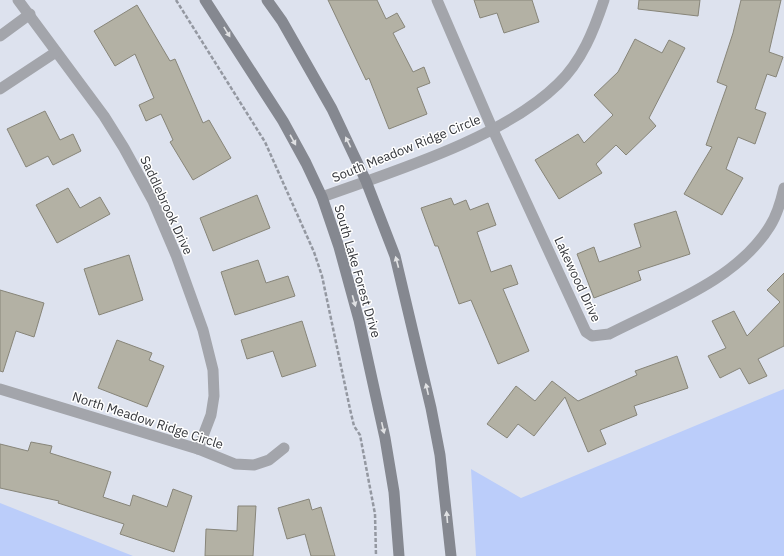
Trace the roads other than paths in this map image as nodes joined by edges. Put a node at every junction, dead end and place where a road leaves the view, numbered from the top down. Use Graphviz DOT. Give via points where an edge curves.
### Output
graph roads {
  1 [pos="18,0"];
  2 [pos="205,0"];
  3 [pos="267,0"];
  4 [pos="437,0"];
  5 [pos="604,0"];
  6 [pos="30,14"];
  7 [pos="0,36"];
  8 [pos="56,52"];
  9 [pos="0,89"];
  10 [pos="492,128"];
  11 [pos="366,181"];
  12 [pos="784,188"];
  13 [pos="322,197"];
  14 [pos="0,389"];
  15 [pos="284,448"];
  16 [pos="198,449"];
  17 [pos="399,556"];
  18 [pos="451,556"];
  1 -- 6 [label="street, Saddlebrook Drive"];
  2 -- 13 [label="main road, South Lake Forest Drive, one-way" via="283,121"];
  11 -- 3 [label="main road, one-way" via="332,109"];
  4 -- 10 [label="street, Lakewood Drive"];
  5 -- 10 [label="street, South Meadow Ridge Circle" via="586,45 559,83 523,111"];
  6 -- 7 [label="street"];
  6 -- 8 [label="street, Saddlebrook Drive"];
  8 -- 9 [label="street"];
  8 -- 16 [label="street, Saddlebrook Drive" via="104,116 153,202 176,255 203,330 213,370 214,396 211,415"];
  10 -- 11 [label="street, South Meadow Ridge Circle" via="458,145"];
  10 -- 12 [label="street, Lakewood Drive" via="586,332 592,336 609,334 716,280 737,264 771,225"];
  11 -- 13 [label="street, South Meadow Ridge Circle"];
  18 -- 11 [label="main road, one-way" via="443,477 431,408 395,256"];
  13 -- 17 [label="main road, South Lake Forest Drive, one-way" via="359,320 385,438 394,492"];
  14 -- 16 [label="street, North Meadow Ridge Circle"];
  15 -- 16 [label="street, North Meadow Ridge Circle" via="269,460 254,465 235,464"];
}
